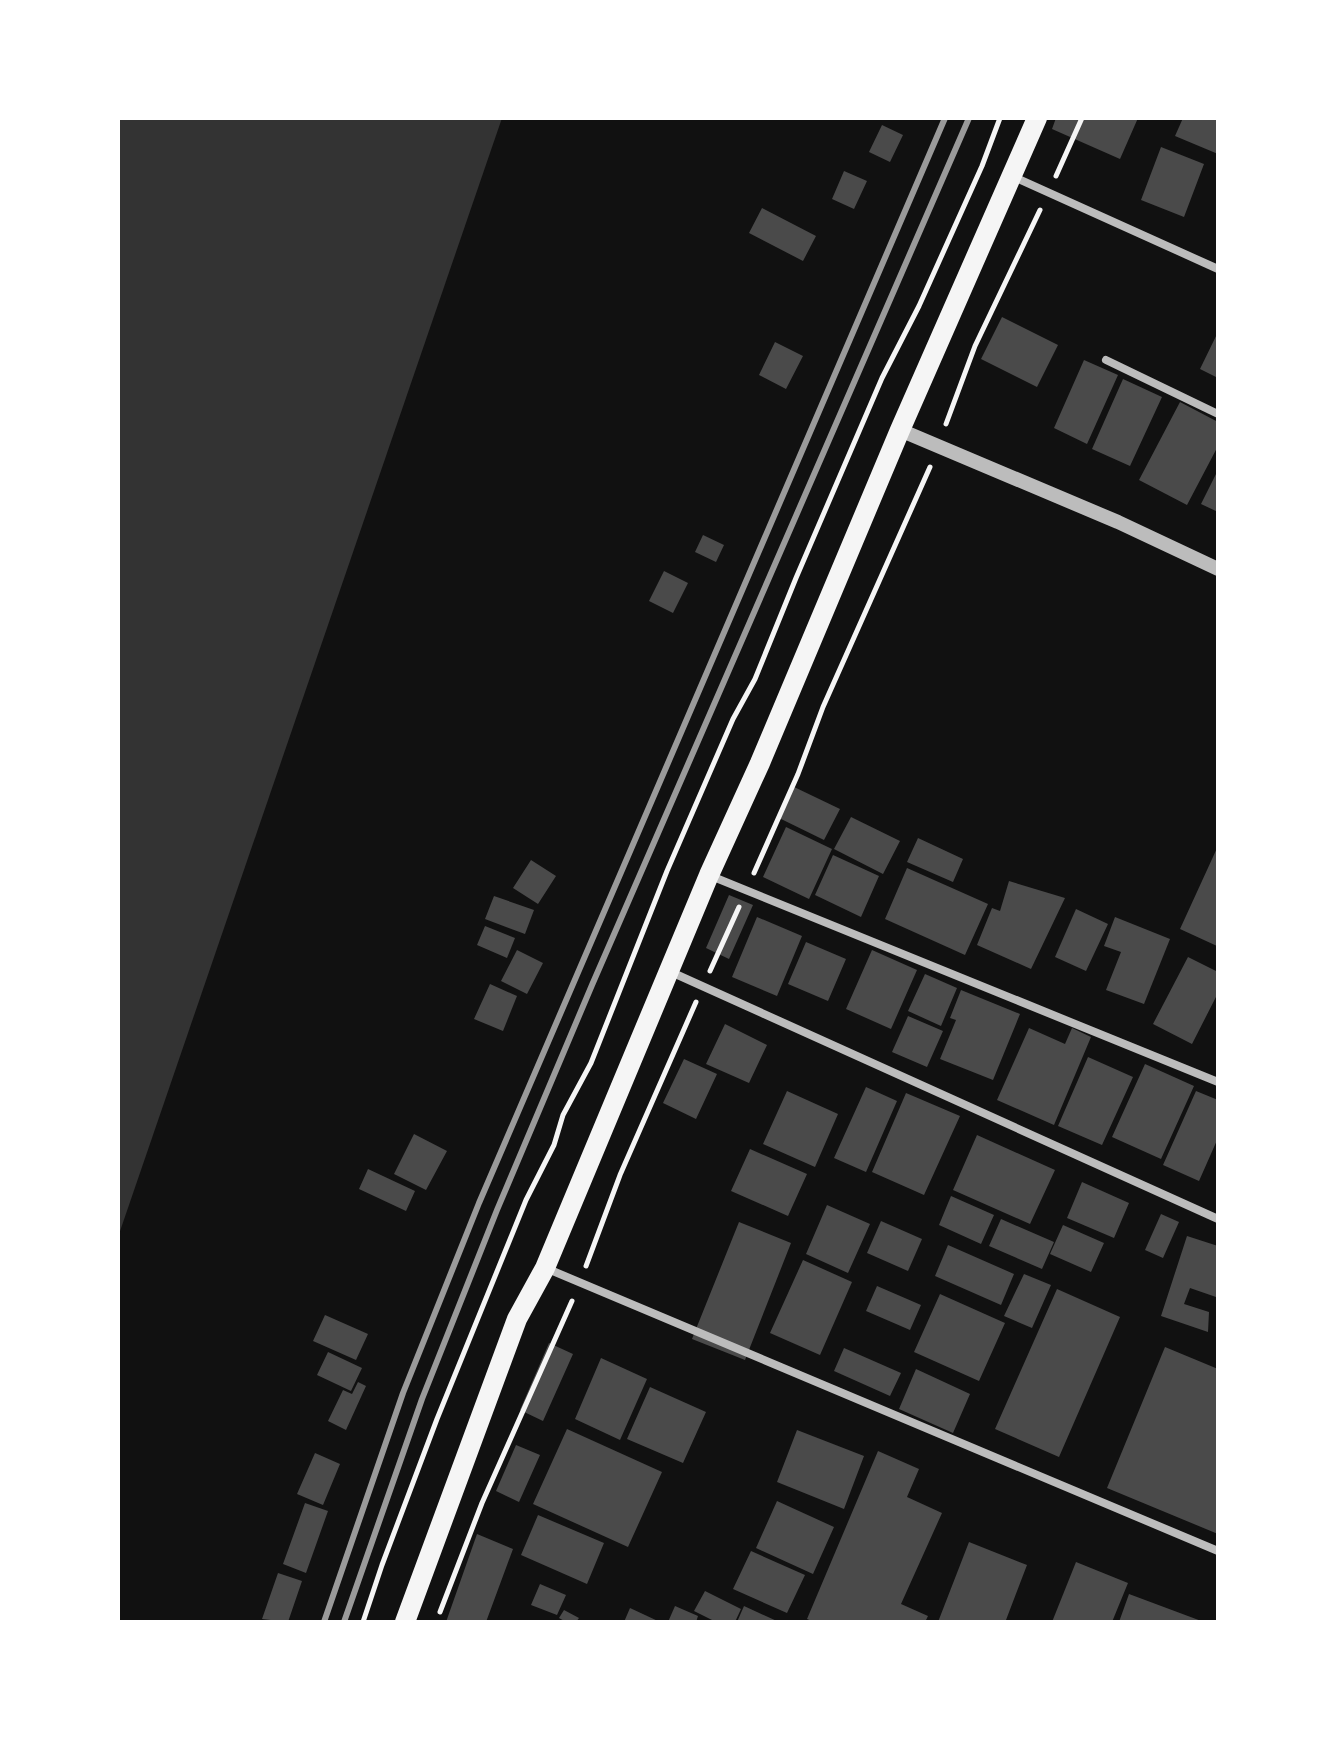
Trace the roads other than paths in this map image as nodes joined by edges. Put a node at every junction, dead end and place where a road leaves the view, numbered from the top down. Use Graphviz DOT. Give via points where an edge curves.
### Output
graph roads {
  1 [pos="1037,118"];
  2 [pos="1011,176"];
  3 [pos="1218,269"];
  4 [pos="1106,360"];
  5 [pos="1218,414"];
  6 [pos="900,430"];
  7 [pos="1218,569"];
  8 [pos="709,875"];
  9 [pos="670,972"];
  10 [pos="1218,1082"];
  11 [pos="1218,1219"];
  12 [pos="545,1268"];
  13 [pos="1218,1551"];
  14 [pos="405,1622"];
  1 -- 2 [label="main road"];
  2 -- 3 [label="street"];
  2 -- 6 [label="main road"];
  4 -- 5 [label="street"];
  6 -- 7 [label="street"];
  6 -- 8 [label="main road"];
  8 -- 9 [label="main road"];
  8 -- 10 [label="street"];
  9 -- 11 [label="street"];
  9 -- 12 [label="main road"];
  12 -- 13 [label="street"];
  12 -- 14 [label="main road" via="517,1319"];
}
